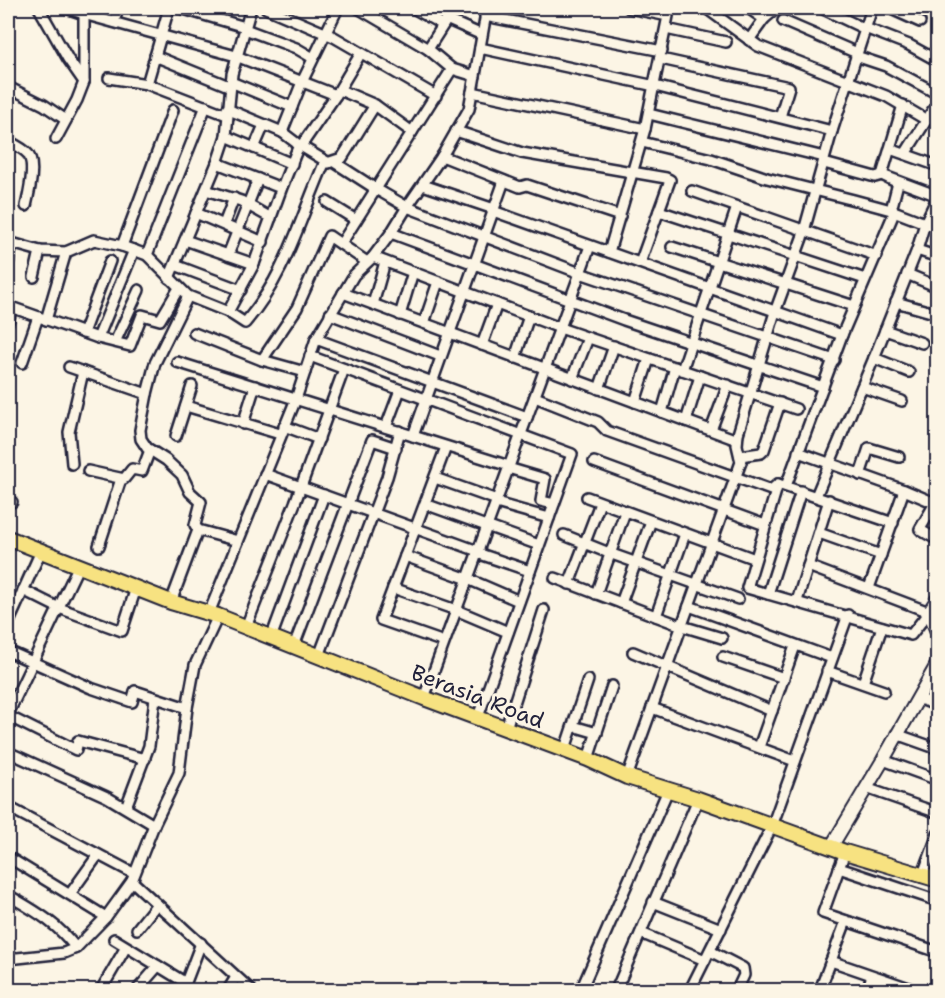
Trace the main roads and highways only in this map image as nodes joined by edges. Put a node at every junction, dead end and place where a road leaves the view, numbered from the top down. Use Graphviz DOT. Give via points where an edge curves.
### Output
graph roads {
  1 [pos="8,538"];
  2 [pos="938,880"];
  1 -- 2 [label="main road, Berasia Road" via="627,777"];
}
